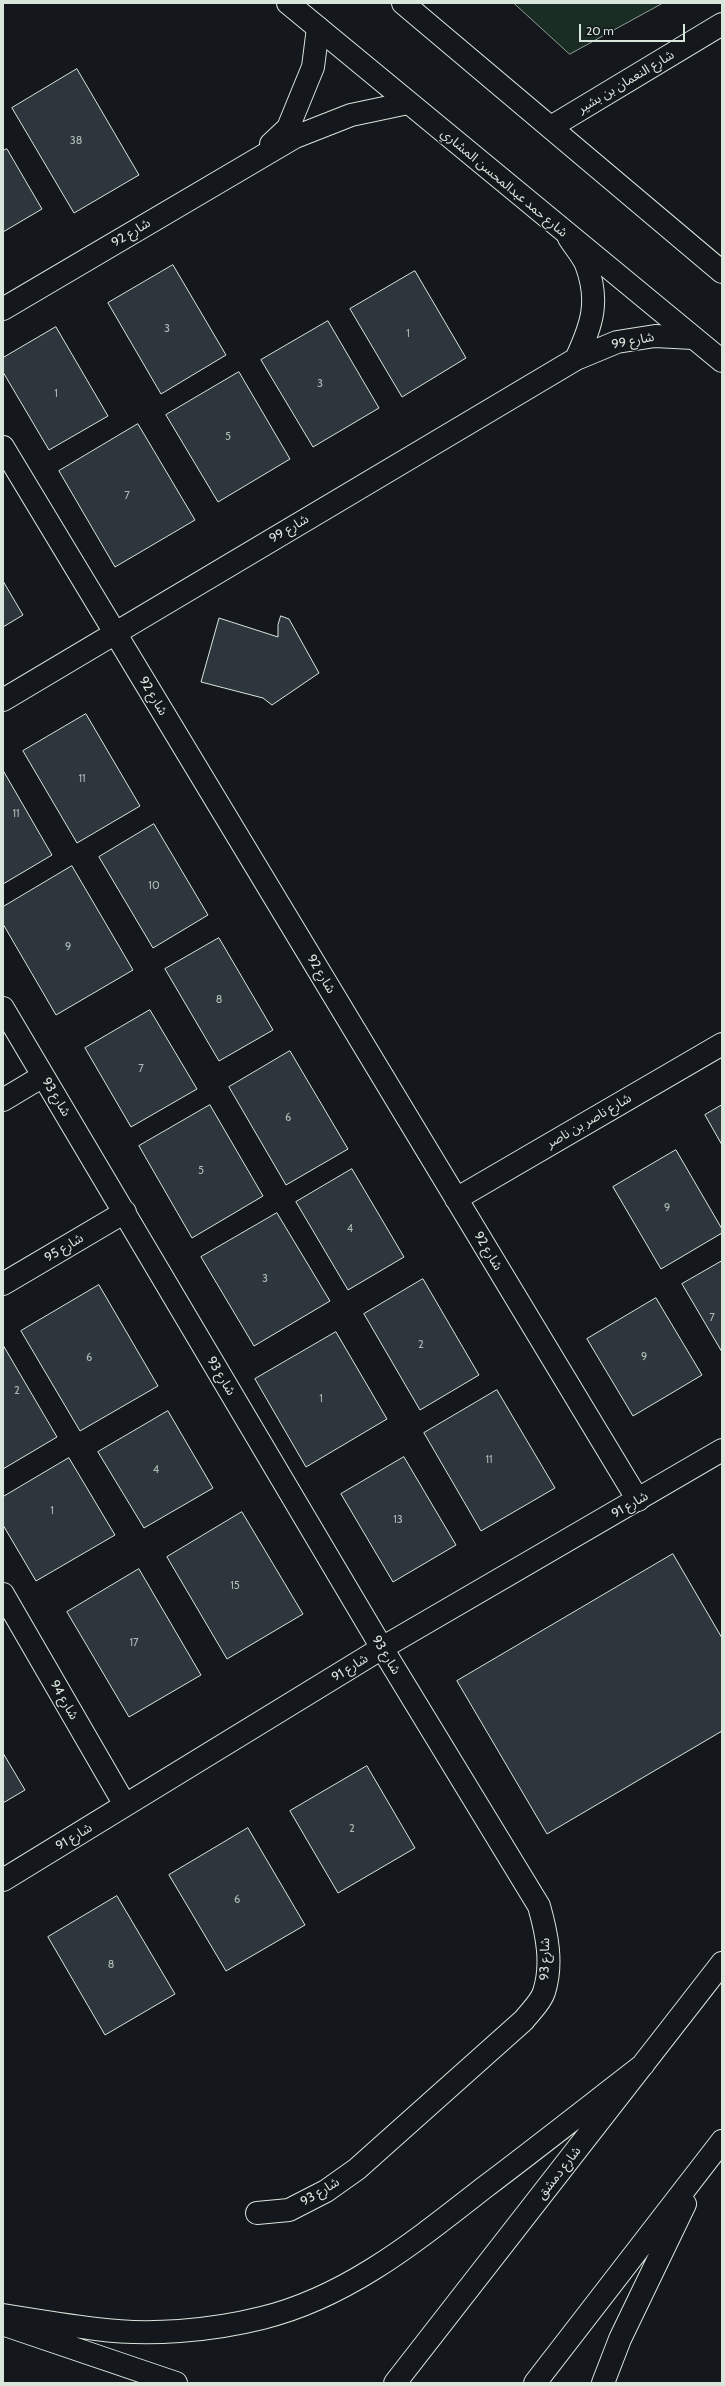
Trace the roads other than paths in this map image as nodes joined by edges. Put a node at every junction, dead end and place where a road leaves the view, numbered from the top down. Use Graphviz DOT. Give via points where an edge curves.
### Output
graph roads {
  1 [pos="288,3"];
  2 [pos="403,3"];
  3 [pos="722,24"];
  4 [pos="318,28"];
  5 [pos="408,103"];
  6 [pos="552,127"];
  7 [pos="259,157"];
  8 [pos="566,234"];
  9 [pos="722,272"];
  10 [pos="3,309"];
  11 [pos="693,338"];
  12 [pos="576,359"];
  13 [pos="722,361"];
  14 [pos="3,447"];
  15 [pos="115,633"];
  16 [pos="3,700"];
  17 [pos="3,1008"];
  18 [pos="722,1044"];
  19 [pos="43,1076"];
  20 [pos="3,1100"];
  21 [pos="456,1199"];
  22 [pos="125,1212"];
  23 [pos="3,1284"];
  24 [pos="722,1450"];
  25 [pos="638,1500"];
  26 [pos="3,1594"];
  27 [pos="382,1648"];
  28 [pos="125,1805"];
  29 [pos="3,1880"];
  30 [pos="722,1963"];
  31 [pos="643,2065"];
  32 [pos="722,2141"];
  33 [pos="704,2164"];
  34 [pos="257,2214"];
  35 [pos="3,2315"];
  36 [pos="3,2325"];
  37 [pos="176,2383"];
  38 [pos="395,2383"];
  39 [pos="535,2383"];
  40 [pos="603,2383"];
  1 -- 4 [label="street, شارع حمد عبدالمحسن المشاري"];
  2 -- 6 [label="street"];
  3 -- 6 [label="street, شارع النعمان بن بشير"];
  4 -- 5 [label="street, شارع حمد عبدالمحسن المشاري"];
  4 -- 7 [label="street, شارع 92" via="313,67 288,128"];
  5 -- 7 [label="street, شارع 92" via="351,115 295,137"];
  5 -- 8 [label="street, شارع حمد عبدالمحسن المشاري"];
  6 -- 9 [label="street"];
  7 -- 10 [label="street, شارع 92"];
  8 -- 11 [label="street, شارع حمد عبدالمحسن المشاري"];
  8 -- 12 [label="street" via="586,263 594,295 590,329"];
  11 -- 12 [label="street, شارع 99" via="655,336 617,342"];
  11 -- 13 [label="street, شارع حمد عبدالمحسن المشاري"];
  12 -- 15 [label="street, شارع 99"];
  14 -- 15 [label="street, شارع 92"];
  15 -- 16 [label="street, شارع 99"];
  15 -- 21 [label="street, شارع 92"];
  17 -- 19 [label="street, شارع 93"];
  18 -- 21 [label="street, شارع ناصر بن ناصر"];
  19 -- 20 [label="street"];
  19 -- 22 [label="street, شارع 93"];
  21 -- 25 [label="street, شارع 92"];
  22 -- 23 [label="street, شارع 95"];
  22 -- 27 [label="street, شارع 93"];
  24 -- 25 [label="street, شارع 91"];
  25 -- 27 [label="street, شارع 91"];
  26 -- 28 [label="street, شارع 94"];
  27 -- 28 [label="street, شارع 91"];
  27 -- 34 [label="street, شارع 93" via="539,1906 547,1934 548,1966 544,1994 524,2020 357,2169 289,2210"];
  28 -- 29 [label="street, شارع 91"];
  30 -- 31 [label="street, شارع دمشق"];
  31 -- 35 [label="street" via="415,2241 368,2272 313,2301 261,2319 159,2331 98,2329"];
  31 -- 38 [label="street, شارع دمشق"];
  32 -- 33 [label="street"];
  33 -- 39 [label="street"];
  33 -- 40 [label="street" via="620,2339"];
  36 -- 37 [label="street"];
}
